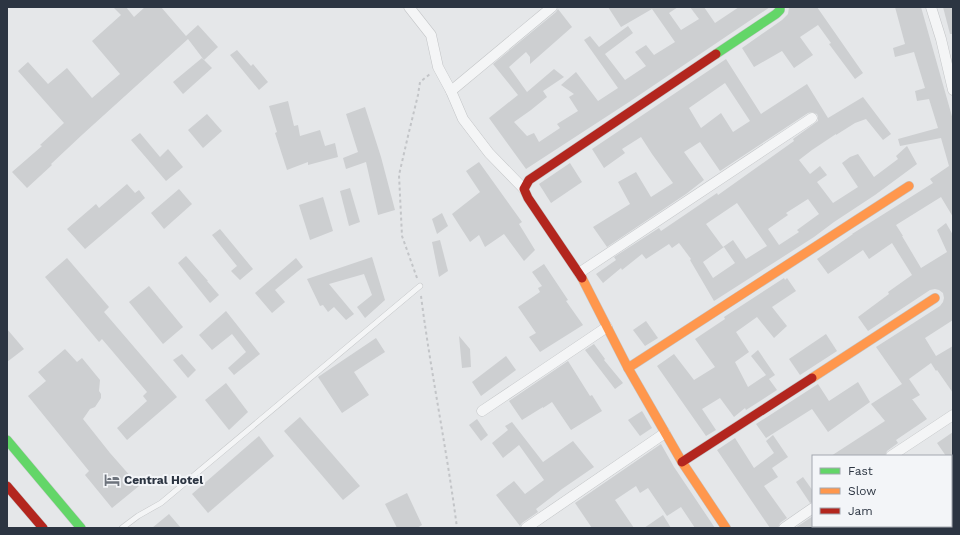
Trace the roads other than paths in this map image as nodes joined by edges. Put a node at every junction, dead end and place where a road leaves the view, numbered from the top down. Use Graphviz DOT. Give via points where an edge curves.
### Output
graph roads {
  1 [pos="409,7"];
  2 [pos="552,7"];
  3 [pos="780,7"];
  4 [pos="930,7"];
  5 [pos="953,90"];
  6 [pos="451,91"];
  7 [pos="812,118"];
  8 [pos="909,186"];
  9 [pos="524,189"];
  10 [pos="579,273"];
  11 [pos="420,286"];
  12 [pos="935,298"];
  13 [pos="607,327"];
  14 [pos="628,368"];
  15 [pos="482,411"];
  16 [pos="953,415"];
  17 [pos="665,433"];
  18 [pos="7,440"];
  19 [pos="893,455"];
  20 [pos="682,462"];
  21 [pos="7,486"];
  22 [pos="812,509"];
  23 [pos="43,528"];
  24 [pos="81,528"];
  25 [pos="122,528"];
  26 [pos="526,528"];
  27 [pos="726,528"];
  28 [pos="784,528"];
  1 -- 6 [label="street" via="431,35 438,67"];
  2 -- 6 [label="street"];
  3 -- 9 [label="street" via="776,14 529,180"];
  4 -- 5 [label="street" via="941,39"];
  6 -- 9 [label="street" via="463,119 489,153"];
  7 -- 10 [label="street"];
  8 -- 14 [label="street"];
  9 -- 10 [label="street"];
  10 -- 13 [label="street"];
  11 -- 25 [label="lane" via="161,503"];
  12 -- 20 [label="street"];
  13 -- 14 [label="street"];
  13 -- 15 [label="street"];
  14 -- 17 [label="street"];
  16 -- 19 [label="street"];
  17 -- 20 [label="street"];
  17 -- 26 [label="street"];
  18 -- 24 [label="street"];
  20 -- 27 [label="street"];
  21 -- 23 [label="street"];
  22 -- 28 [label="street"];
}
